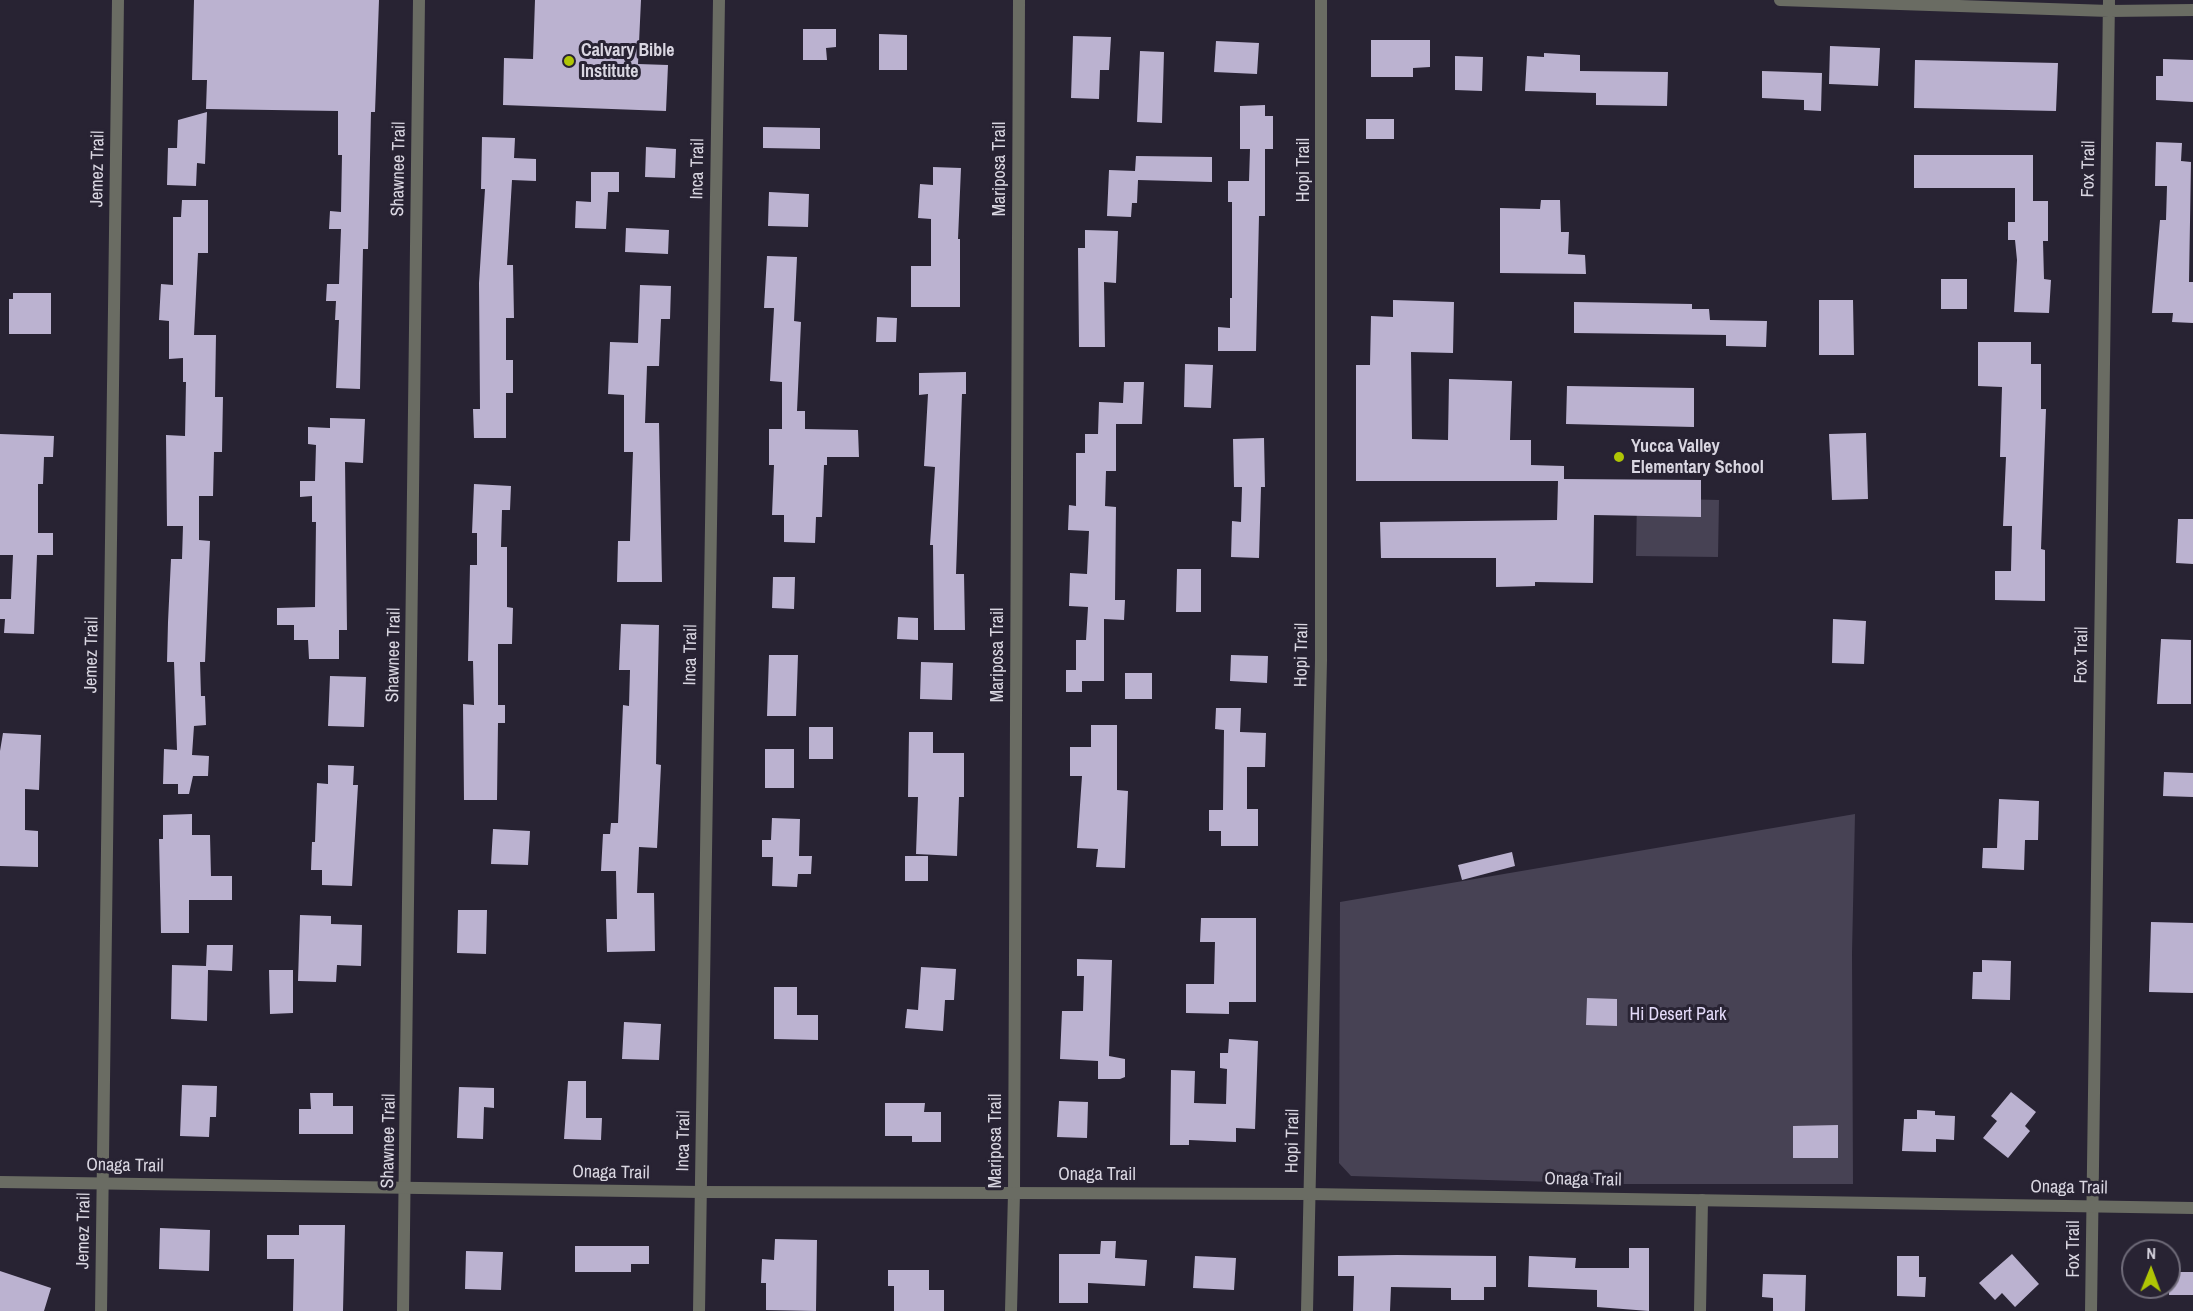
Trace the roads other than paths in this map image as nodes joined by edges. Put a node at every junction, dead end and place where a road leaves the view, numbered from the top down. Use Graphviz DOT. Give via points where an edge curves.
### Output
graph roads {
  1 [pos="118,0"];
  2 [pos="419,0"];
  3 [pos="719,0"];
  4 [pos="1019,0"];
  5 [pos="1321,0"];
  6 [pos="1780,0"];
  7 [pos="2109,5"];
  8 [pos="2193,10"];
  9 [pos="0,1182"];
  10 [pos="102,1183"];
  11 [pos="406,1188"];
  12 [pos="701,1192"];
  13 [pos="1014,1193"];
  14 [pos="1310,1194"];
  15 [pos="1702,1200"];
  16 [pos="2092,1206"];
  17 [pos="2193,1208"];
  18 [pos="101,1311"];
  19 [pos="404,1311"];
  20 [pos="699,1311"];
  21 [pos="1011,1311"];
  22 [pos="1306,1311"];
  23 [pos="1700,1311"];
  24 [pos="2091,1311"];
  1 -- 10 [label="street, Jemez Trail"];
  2 -- 11 [label="street, Shawnee Trail"];
  3 -- 12 [label="street, Inca Trail"];
  4 -- 13 [label="street, Mariposa Trail"];
  5 -- 14 [label="street, Hopi Trail" via="1321,660"];
  6 -- 7 [label="street"];
  7 -- 8 [label="street"];
  7 -- 16 [label="street, Fox Trail"];
  9 -- 10 [label="street, Onaga Trail"];
  10 -- 11 [label="street, Onaga Trail"];
  10 -- 18 [label="street, Jemez Trail"];
  11 -- 12 [label="street, Onaga Trail"];
  11 -- 19 [label="street, Shawnee Trail"];
  12 -- 13 [label="street, Onaga Trail"];
  12 -- 20 [label="street, Inca Trail"];
  13 -- 14 [label="street, Onaga Trail"];
  13 -- 21 [label="street, Mariposa Trail"];
  14 -- 15 [label="street, Onaga Trail"];
  14 -- 22 [label="street, Hopi Trail"];
  15 -- 16 [label="street, Onaga Trail"];
  15 -- 23 [label="street"];
  16 -- 17 [label="street, Onaga Trail"];
  16 -- 24 [label="street, Fox Trail"];
}
